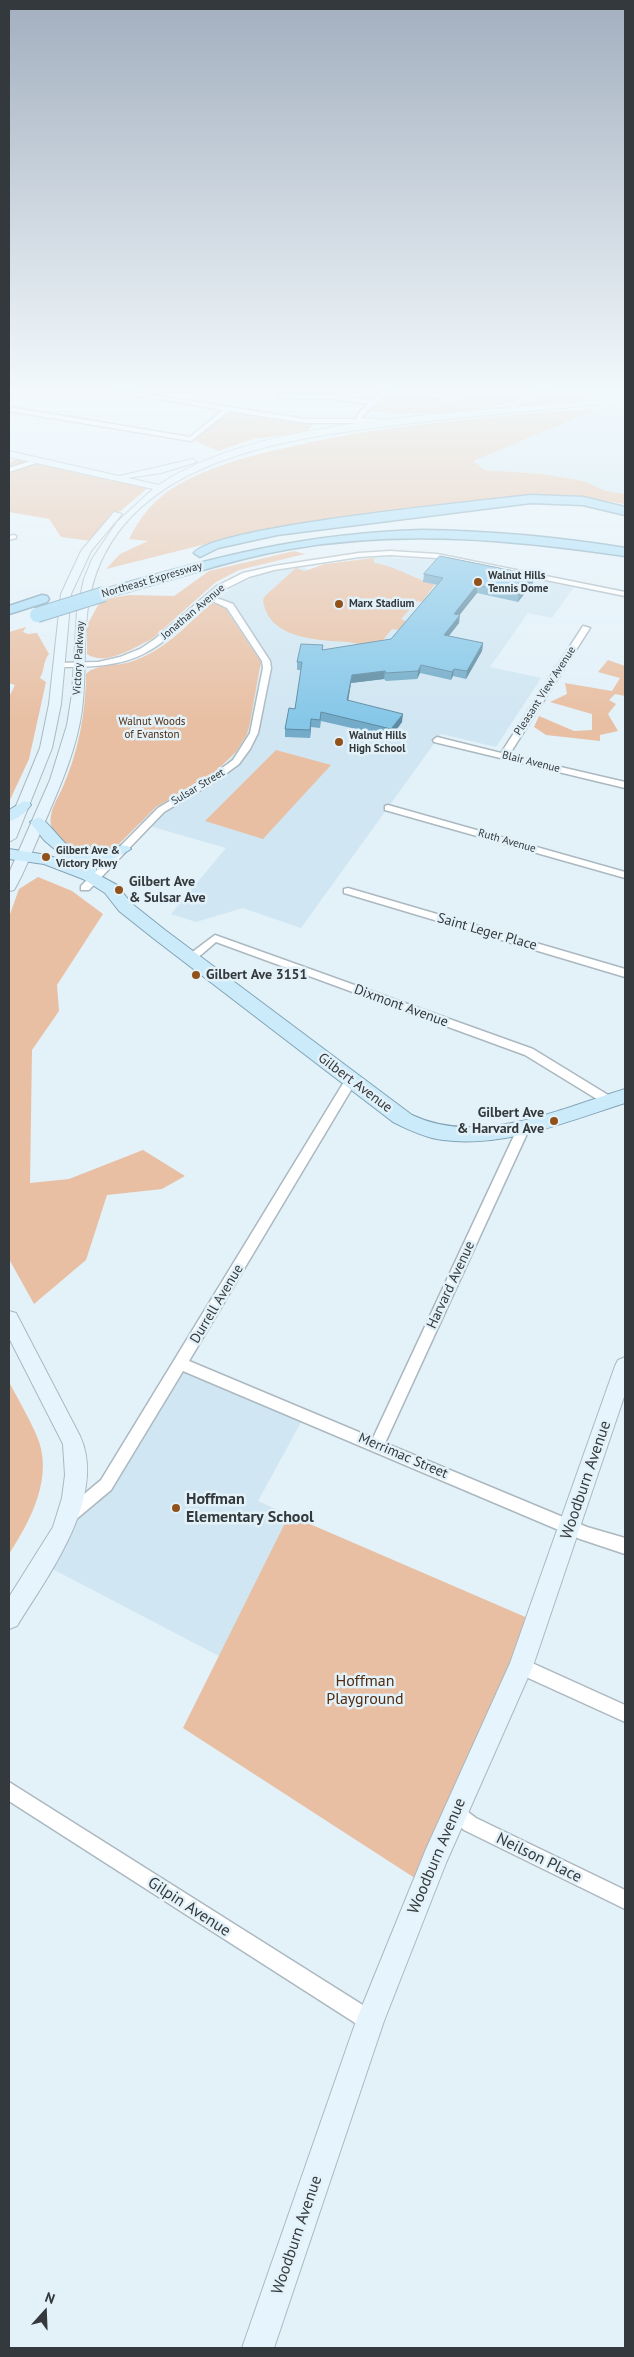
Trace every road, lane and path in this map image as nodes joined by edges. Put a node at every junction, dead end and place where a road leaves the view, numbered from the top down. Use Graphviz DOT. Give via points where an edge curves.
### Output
graph roads {
  1 [pos="137,501"];
  2 [pos="142,501"];
  3 [pos="513,501"];
  4 [pos="583,501"];
  5 [pos="625,511"];
  6 [pos="625,541"];
  7 [pos="625,552"];
  8 [pos="200,553"];
  9 [pos="625,594"];
  10 [pos="209,597"];
  11 [pos="9,610"];
  12 [pos="9,623"];
  13 [pos="586,628"];
  14 [pos="59,665"];
  15 [pos="79,665"];
  16 [pos="437,740"];
  17 [pos="504,755"];
  18 [pos="625,785"];
  19 [pos="24,805"];
  20 [pos="388,808"];
  21 [pos="9,817"];
  22 [pos="38,822"];
  23 [pos="9,838"];
  24 [pos="123,849"];
  25 [pos="74,857"];
  26 [pos="15,860"];
  27 [pos="625,875"];
  28 [pos="92,881"];
  29 [pos="9,887"];
  30 [pos="348,891"];
  31 [pos="125,907"];
  32 [pos="191,958"];
  33 [pos="625,973"];
  34 [pos="351,1080"];
  35 [pos="617,1098"];
  36 [pos="525,1125"];
  37 [pos="9,1318"];
  38 [pos="181,1364"];
  39 [pos="625,1366"];
  40 [pos="377,1445"];
  41 [pos="69,1516"];
  42 [pos="570,1527"];
  43 [pos="625,1546"];
  44 [pos="9,1618"];
  45 [pos="521,1666"];
  46 [pos="625,1714"];
  47 [pos="9,1791"];
  48 [pos="456,1812"];
  49 [pos="625,1900"];
  50 [pos="370,2021"];
  51 [pos="258,2348"];
  1 -- 14 [label="street, Victory Parkway" via="105,525 76,565 66,594"];
  2 -- 15 [label="street, Victory Parkway" via="120,525 95,562 89,577 80,615"];
  3 -- 8 [label="highway" via="277,532 214,545"];
  4 -- 5 [label="highway"];
  6 -- 8 [label="highway, Northeast Expressway" via="519,528 410,525 325,530"];
  7 -- 12 [label="highway, Northeast Expressway, bridge" via="558,541 492,536 429,534 353,538 292,546 226,560"];
  8 -- 11 [label="highway, Northeast Expressway"];
  9 -- 10 [label="street, Jonathan Avenue" via="452,558 390,553 256,571 228,583"];
  10 -- 15 [label="street, Jonathan Avenue" via="143,651 112,662"];
  10 -- 24 [label="street, Sulsar Street" via="230,606 266,661 254,733 228,770 162,810"];
  13 -- 17 [label="street, Pleasant View Avenue"];
  14 -- 15 [label="street, Jonathan Avenue"];
  14 -- 19 [label="street, Victory Parkway" via="46,748"];
  15 -- 22 [label="street, Victory Parkway" via="72,733"];
  16 -- 17 [label="street, Blair Avenue"];
  17 -- 18 [label="street, Blair Avenue"];
  19 -- 21 [label="main road"];
  19 -- 23 [label="street, Victory Parkway"];
  20 -- 27 [label="street, Ruth Avenue"];
  22 -- 25 [label="main road" via="49,837"];
  22 -- 26 [label="street, Victory Parkway"];
  24 -- 25 [label="main road" via="101,859"];
  24 -- 28 [label="street, Sulsar Street"];
  25 -- 28 [label="main road"];
  26 -- 28 [label="main road, Gilbert Avenue" via="71,868"];
  26 -- 29 [label="street, Victory Parkway"];
  28 -- 31 [label="main road, Gilbert Avenue" via="111,889"];
  28 -- 31 [label="main road, Gilbert Avenue" via="109,902"];
  30 -- 33 [label="street, Saint Leger Place"];
  31 -- 32 [label="main road, Gilbert Avenue"];
  32 -- 34 [label="main road, Gilbert Avenue"];
  32 -- 35 [label="street, Dixmont Avenue" via="215,938 530,1052"];
  34 -- 36 [label="main road, Gilbert Avenue" via="400,1117 428,1130 466,1134 498,1132"];
  34 -- 38 [label="street, Durrell Avenue"];
  35 -- 36 [label="main road, Gilbert Avenue"];
  36 -- 40 [label="street, Harvard Avenue"];
  37 -- 41 [label="street" via="73,1444 76,1475"];
  38 -- 40 [label="street, Merrimac Street"];
  38 -- 41 [label="street, Durrell Avenue" via="106,1485"];
  39 -- 42 [label="street, Woodburn Avenue"];
  40 -- 42 [label="street, Merrimac Street"];
  41 -- 44 [label="street"];
  42 -- 43 [label="street, Merrimac Street"];
  42 -- 45 [label="street, Woodburn Avenue"];
  45 -- 46 [label="street"];
  45 -- 48 [label="street, Woodburn Avenue"];
  47 -- 50 [label="street, Gilpin Avenue"];
  48 -- 49 [label="street, Neilson Place" via="470,1824"];
  48 -- 50 [label="street, Woodburn Avenue"];
  50 -- 51 [label="street, Woodburn Avenue"];
}
